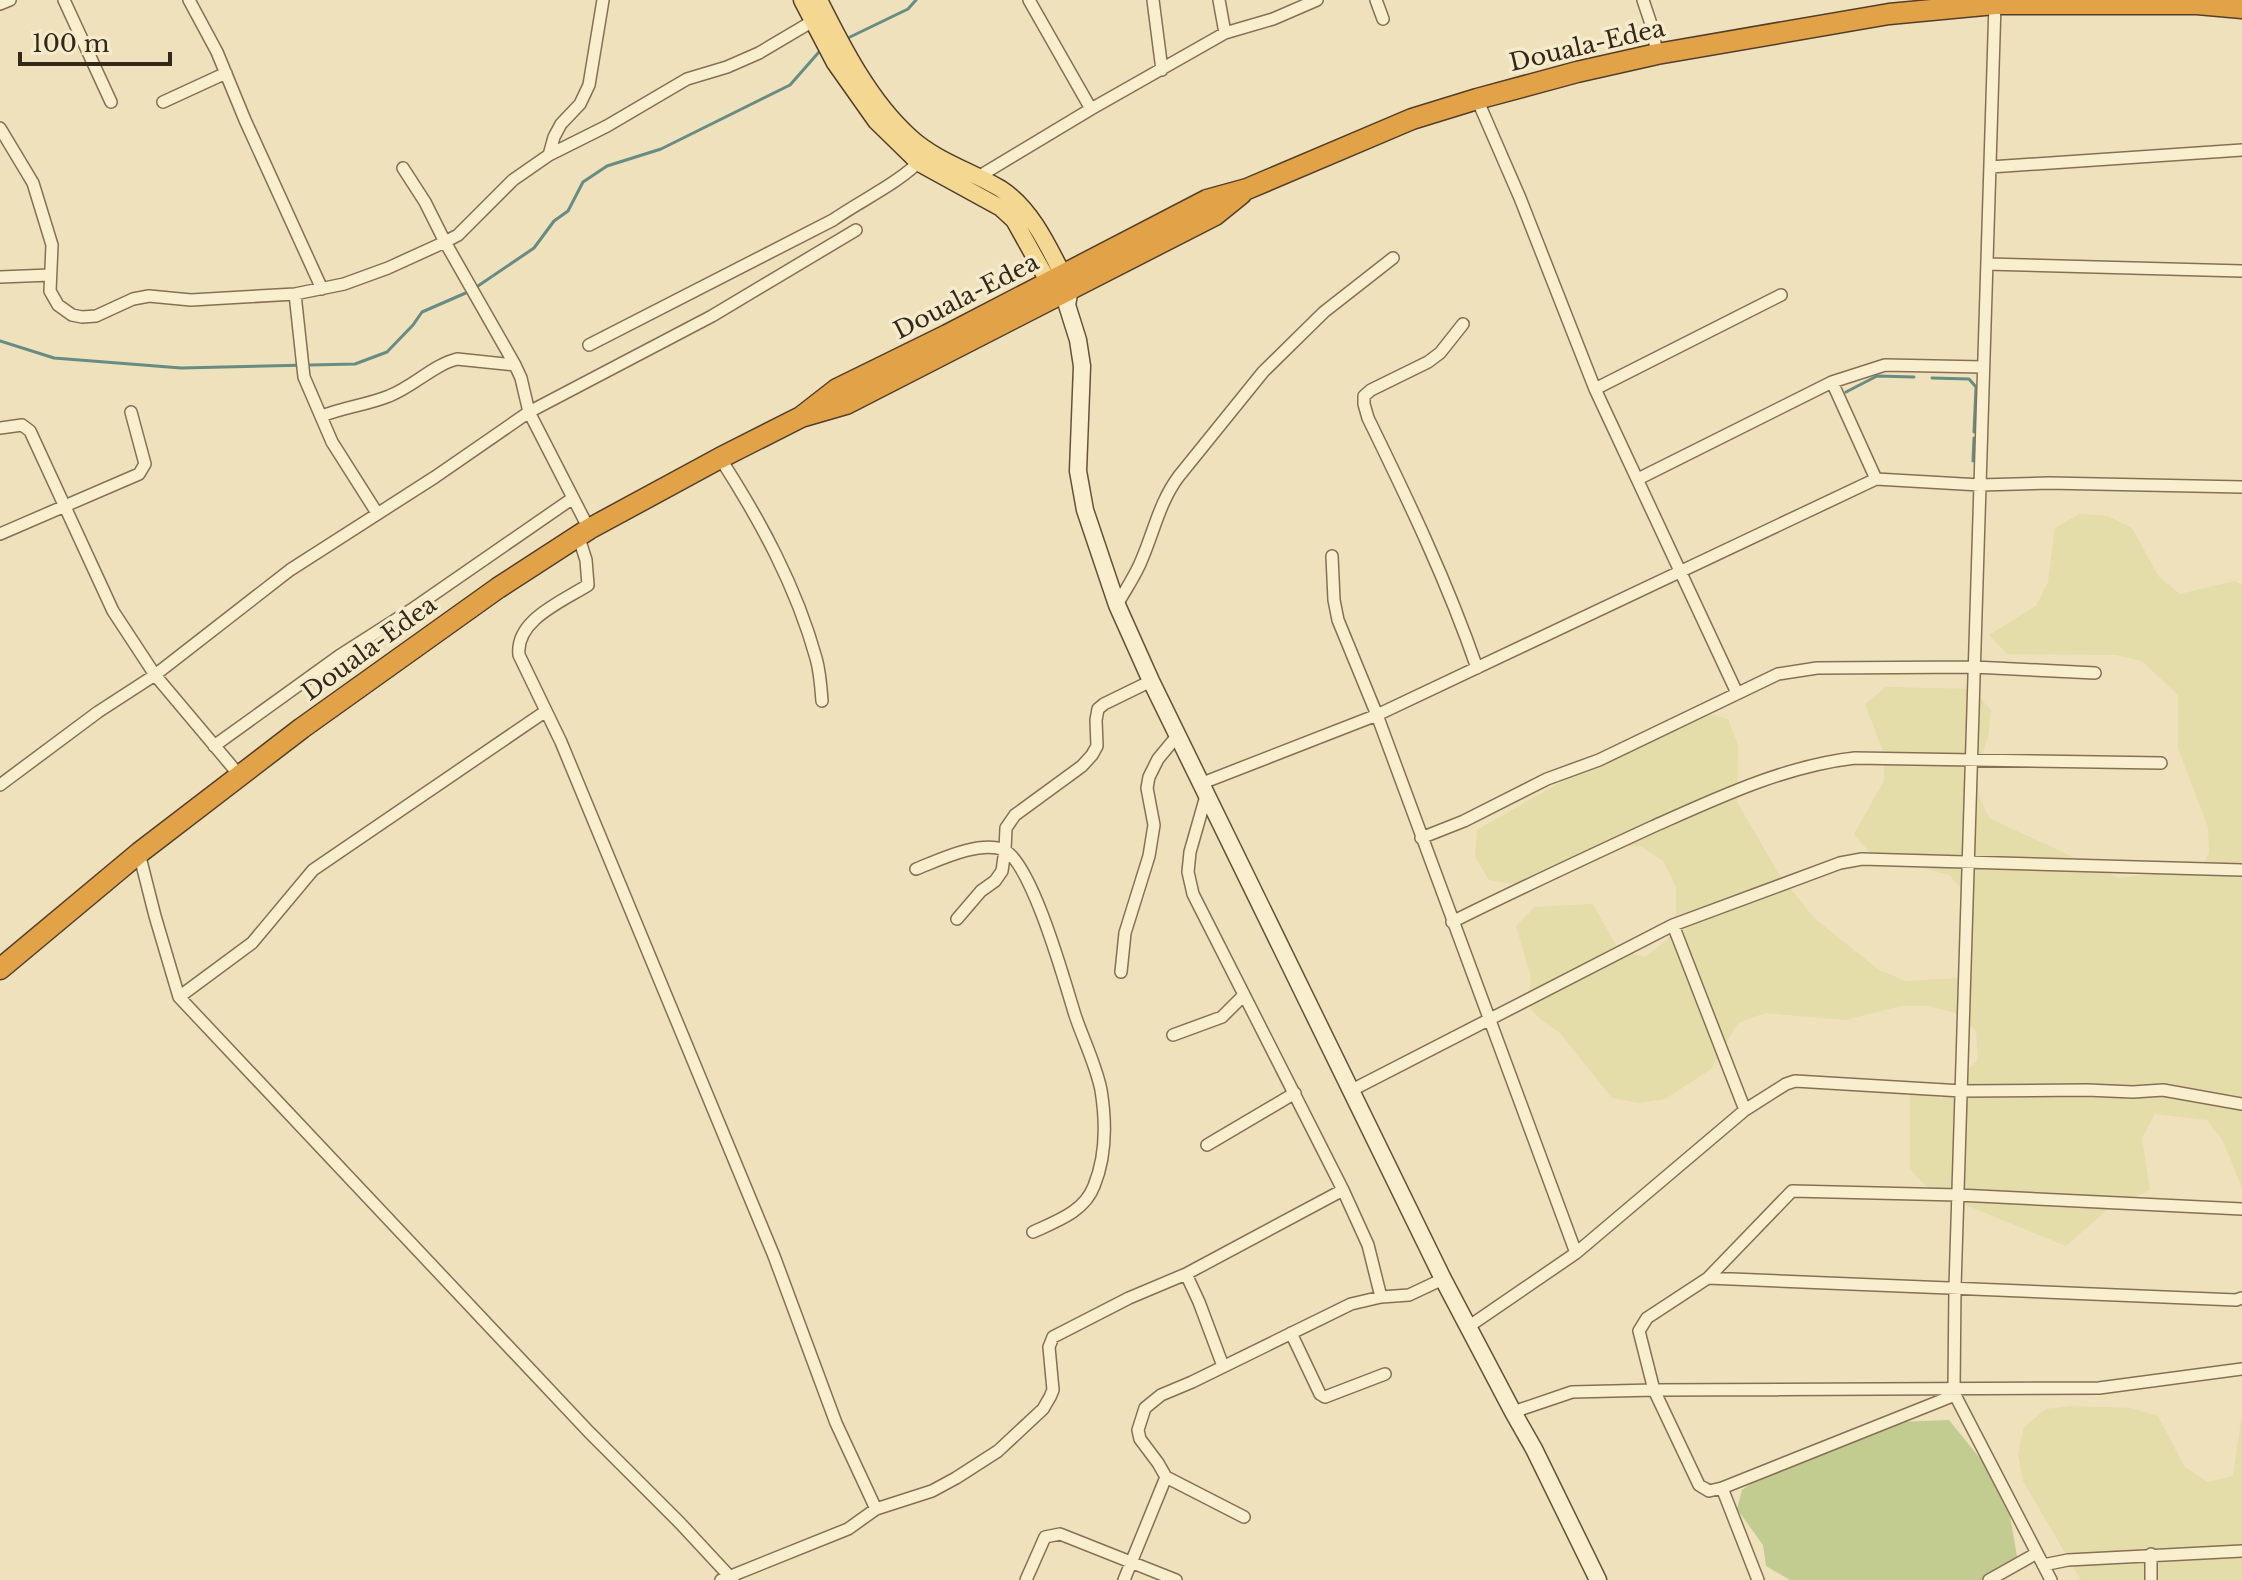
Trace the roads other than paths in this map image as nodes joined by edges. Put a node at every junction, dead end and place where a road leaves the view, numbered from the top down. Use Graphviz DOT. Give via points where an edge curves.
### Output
graph roads {
  1 [pos="10,0"];
  2 [pos="64,0"];
  3 [pos="189,0"];
  4 [pos="603,0"];
  5 [pos="802,0"];
  6 [pos="1029,0"];
  7 [pos="1153,0"];
  8 [pos="1219,0"];
  9 [pos="1317,0"];
  10 [pos="1376,0"];
  11 [pos="1643,0"];
  12 [pos="822,1"];
  13 [pos="2198,2"];
  14 [pos="0,4"];
  15 [pos="1995,4"];
  16 [pos="1908,6"];
  17 [pos="2242,8"];
  18 [pos="1383,19"];
  19 [pos="813,21"];
  20 [pos="1225,33"];
  21 [pos="1657,54"];
  22 [pos="1162,70"];
  23 [pos="226,73"];
  24 [pos="1477,99"];
  25 [pos="111,102"];
  26 [pos="163,102"];
  27 [pos="1091,109"];
  28 [pos="0,128"];
  29 [pos="2242,150"];
  30 [pos="549,155"];
  31 [pos="924,157"];
  32 [pos="1990,167"];
  33 [pos="403,168"];
  34 [pos="978,177"];
  35 [pos="856,230"];
  36 [pos="445,242"];
  37 [pos="1393,258"];
  38 [pos="1987,264"];
  39 [pos="2242,271"];
  40 [pos="50,275"];
  41 [pos="0,277"];
  42 [pos="322,289"];
  43 [pos="1061,289"];
  44 [pos="295,294"];
  45 [pos="1781,295"];
  46 [pos="1463,324"];
  47 [pos="589,345"];
  48 [pos="515,365"];
  49 [pos="1983,367"];
  50 [pos="1832,382"];
  51 [pos="1595,389"];
  52 [pos="131,412"];
  53 [pos="529,412"];
  54 [pos="322,416"];
  55 [pos="0,428"];
  56 [pos="720,458"];
  57 [pos="1638,479"];
  58 [pos="1876,479"];
  59 [pos="1980,485"];
  60 [pos="2242,487"];
  61 [pos="573,498"];
  62 [pos="65,506"];
  63 [pos="377,513"];
  64 [pos="584,532"];
  65 [pos="0,534"];
  66 [pos="1332,556"];
  67 [pos="1681,572"];
  68 [pos="1117,605"];
  69 [pos="1974,667"];
  70 [pos="1477,668"];
  71 [pos="2095,673"];
  72 [pos="155,675"];
  73 [pos="1151,681"];
  74 [pos="1737,693"];
  75 [pos="822,701"];
  76 [pos="546,711"];
  77 [pos="1377,715"];
  78 [pos="1177,736"];
  79 [pos="214,746"];
  80 [pos="1971,761"];
  81 [pos="2161,763"];
  82 [pos="240,776"];
  83 [pos="0,785"];
  84 [pos="1203,790"];
  85 [pos="1421,838"];
  86 [pos="1005,851"];
  87 [pos="139,853"];
  88 [pos="1968,862"];
  89 [pos="916,869"];
  90 [pos="2242,870"];
  91 [pos="957,919"];
  92 [pos="1452,922"];
  93 [pos="1673,925"];
  94 [pos="0,969"];
  95 [pos="1121,972"];
  96 [pos="1243,996"];
  97 [pos="179,997"];
  98 [pos="1491,1020"];
  99 [pos="1173,1035"];
  100 [pos="1352,1090"];
  101 [pos="1962,1091"];
  102 [pos="1295,1093"];
  103 [pos="2242,1104"];
  104 [pos="1745,1110"];
  105 [pos="1207,1145"];
  106 [pos="1343,1190"];
  107 [pos="1958,1195"];
  108 [pos="2242,1209"];
  109 [pos="1033,1232"];
  110 [pos="1576,1253"];
  111 [pos="1186,1274"];
  112 [pos="1708,1278"];
  113 [pos="1443,1279"];
  114 [pos="1955,1287"];
  115 [pos="1381,1297"];
  116 [pos="2242,1298"];
  117 [pos="1468,1327"];
  118 [pos="1291,1333"];
  119 [pos="1223,1366"];
  120 [pos="2242,1369"];
  121 [pos="1385,1374"];
  122 [pos="1654,1390"];
  123 [pos="1954,1392"];
  124 [pos="1513,1412"];
  125 [pos="1166,1477"];
  126 [pos="1722,1488"];
  127 [pos="876,1509"];
  128 [pos="1244,1517"];
  129 [pos="2242,1551"];
  130 [pos="2037,1553"];
  131 [pos="2151,1554"];
  132 [pos="1130,1562"];
  133 [pos="2043,1565"];
  134 [pos="727,1579"];
  135 [pos="1026,1580"];
  136 [pos="1124,1580"];
  137 [pos="1176,1580"];
  138 [pos="1597,1580"];
  139 [pos="1758,1580"];
  140 [pos="1989,1580"];
  141 [pos="2051,1580"];
  142 [pos="2151,1580"];
  1 -- 14 [label="street"];
  2 -- 25 [label="street"];
  3 -- 23 [label="street"];
  4 -- 30 [label="street" via="589,85 561,124"];
  5 -- 19 [label="main road"];
  6 -- 27 [label="street"];
  7 -- 22 [label="street"];
  8 -- 20 [label="street"];
  9 -- 20 [label="street"];
  10 -- 18 [label="street"];
  11 -- 21 [label="street"];
  12 -- 19 [label="street"];
  12 -- 31 [label="main road" via="868,85"];
  13 -- 15 [label="highway, Douala-Edea"];
  13 -- 17 [label="highway, Douala-Edea"];
  15 -- 16 [label="highway, Douala-Edea"];
  15 -- 32 [label="street"];
  16 -- 21 [label="highway, Douala-Edea"];
  19 -- 30 [label="street" via="759,53 687,79"];
  19 -- 31 [label="main road" via="876,121"];
  20 -- 22 [label="street"];
  21 -- 24 [label="highway, Douala-Edea"];
  22 -- 27 [label="street"];
  23 -- 26 [label="street"];
  23 -- 42 [label="street"];
  24 -- 43 [label="highway, Douala-Edea" via="1412,119 1247,189 1215,215"];
  24 -- 51 [label="street"];
  27 -- 34 [label="street"];
  28 -- 40 [label="street" via="33,183 52,245"];
  29 -- 32 [label="street"];
  30 -- 36 [label="street"];
  31 -- 34 [label="main road"];
  31 -- 43 [label="main road" via="1014,220"];
  31 -- 47 [label="street" via="897,181 833,220"];
  32 -- 38 [label="street"];
  33 -- 36 [label="street"];
  34 -- 43 [label="main road" via="1025,210"];
  35 -- 53 [label="street" via="712,316"];
  36 -- 42 [label="street"];
  36 -- 48 [label="street"];
  37 -- 68 [label="street" via="1324,312 1263,372 1179,476"];
  38 -- 39 [label="street"];
  38 -- 49 [label="street"];
  40 -- 41 [label="street"];
  40 -- 44 [label="street" via="50,291 58,305 82,317 149,296 191,300"];
  42 -- 44 [label="street"];
  43 -- 56 [label="highway, Douala-Edea" via="846,404 801,417"];
  43 -- 68 [label="main road" via="1082,366 1078,471 1085,510"];
  44 -- 54 [label="street" via="304,377"];
  45 -- 51 [label="street"];
  46 -- 70 [label="street" via="1440,353 1371,390 1364,404 1457,608"];
  48 -- 53 [label="street"];
  48 -- 54 [label="street" via="448,361 405,389"];
  49 -- 50 [label="street" via="1885,365"];
  49 -- 59 [label="street"];
  50 -- 57 [label="street"];
  50 -- 58 [label="street"];
  51 -- 57 [label="street"];
  52 -- 62 [label="street" via="144,468"];
  53 -- 61 [label="street"];
  53 -- 63 [label="street"];
  54 -- 63 [label="street" via="332,442"];
  55 -- 62 [label="street" via="22,425 30,431"];
  56 -- 64 [label="highway, Douala-Edea"];
  56 -- 75 [label="street" via="784,572 817,661"];
  57 -- 67 [label="street"];
  58 -- 59 [label="street"];
  58 -- 67 [label="street"];
  59 -- 60 [label="street"];
  59 -- 69 [label="street"];
  61 -- 64 [label="street"];
  61 -- 79 [label="street"];
  62 -- 65 [label="street"];
  62 -- 72 [label="street" via="113,611"];
  63 -- 72 [label="street" via="290,570"];
  64 -- 76 [label="street" via="588,585 531,621 517,644"];
  64 -- 82 [label="highway, Douala-Edea" via="417,645"];
  66 -- 77 [label="street" via="1338,620"];
  67 -- 70 [label="street"];
  67 -- 74 [label="street"];
  68 -- 73 [label="main road"];
  69 -- 71 [label="street"];
  69 -- 74 [label="street" via="1797,670"];
  69 -- 80 [label="street"];
  70 -- 77 [label="street"];
  72 -- 79 [label="street"];
  72 -- 83 [label="street"];
  73 -- 78 [label="main road"];
  73 -- 86 [label="street" via="1098,709 1092,755 1015,815 1006,828"];
  74 -- 85 [label="street"];
  76 -- 97 [label="street" via="313,870 252,943"];
  76 -- 127 [label="street" via="774,1256 836,1423"];
  77 -- 84 [label="street"];
  77 -- 85 [label="street"];
  78 -- 84 [label="main road"];
  78 -- 95 [label="street" via="1149,777 1154,825 1125,933"];
  79 -- 82 [label="street"];
  80 -- 81 [label="street"];
  80 -- 88 [label="street"];
  80 -- 92 [label="street" via="1855,758 1786,772 1699,806"];
  82 -- 87 [label="highway, Douala-Edea"];
  84 -- 96 [label="street" via="1188,872 1193,894"];
  84 -- 100 [label="main road"];
  85 -- 92 [label="street"];
  86 -- 89 [label="street" via="959,852"];
  86 -- 91 [label="street" via="995,881"];
  86 -- 109 [label="street" via="1027,881 1054,942 1100,1088 1104,1130 1098,1173 1084,1205"];
  87 -- 94 [label="highway, Douala-Edea"];
  87 -- 97 [label="street"];
  88 -- 90 [label="street"];
  88 -- 93 [label="street" via="1840,863"];
  88 -- 101 [label="street"];
  92 -- 98 [label="street"];
  93 -- 98 [label="street"];
  93 -- 104 [label="street"];
  96 -- 99 [label="street" via="1222,1017"];
  96 -- 102 [label="street"];
  97 -- 134 [label="street" via="680,1523"];
  98 -- 100 [label="street"];
  98 -- 110 [label="street"];
  100 -- 113 [label="main road"];
  101 -- 103 [label="street" via="2163,1090"];
  101 -- 104 [label="street" via="1795,1081"];
  101 -- 107 [label="street"];
  102 -- 105 [label="street"];
  102 -- 106 [label="street"];
  104 -- 110 [label="street"];
  106 -- 111 [label="street"];
  106 -- 115 [label="street" via="1368,1245"];
  107 -- 108 [label="street"];
  107 -- 112 [label="street" via="1792,1191"];
  107 -- 114 [label="street"];
  110 -- 117 [label="street"];
  111 -- 119 [label="street"];
  111 -- 127 [label="street" via="1053,1337 1053,1390 1019,1434 932,1491"];
  112 -- 114 [label="street"];
  112 -- 122 [label="street" via="1641,1325"];
  113 -- 115 [label="street" via="1409,1295"];
  113 -- 117 [label="main road"];
  114 -- 116 [label="street"];
  114 -- 123 [label="street"];
  115 -- 118 [label="street" via="1351,1304"];
  117 -- 124 [label="main road"];
  118 -- 119 [label="street"];
  118 -- 121 [label="street" via="1325,1397"];
  119 -- 125 [label="street" via="1145,1408 1140,1439"];
  120 -- 123 [label="street" via="2099,1388"];
  122 -- 123 [label="street"];
  122 -- 124 [label="street" via="1572,1392"];
  122 -- 126 [label="street" via="1699,1485 1709,1491"];
  123 -- 126 [label="street"];
  123 -- 130 [label="street"];
  124 -- 138 [label="main road"];
  125 -- 128 [label="street"];
  125 -- 132 [label="street"];
  126 -- 139 [label="street"];
  127 -- 134 [label="street" via="848,1529"];
  129 -- 131 [label="street"];
  130 -- 133 [label="street"];
  130 -- 140 [label="street"];
  131 -- 133 [label="street"];
  131 -- 142 [label="street"];
  132 -- 135 [label="street" via="1060,1534 1045,1537"];
  132 -- 136 [label="street"];
  132 -- 137 [label="street"];
  133 -- 141 [label="street"];
}
